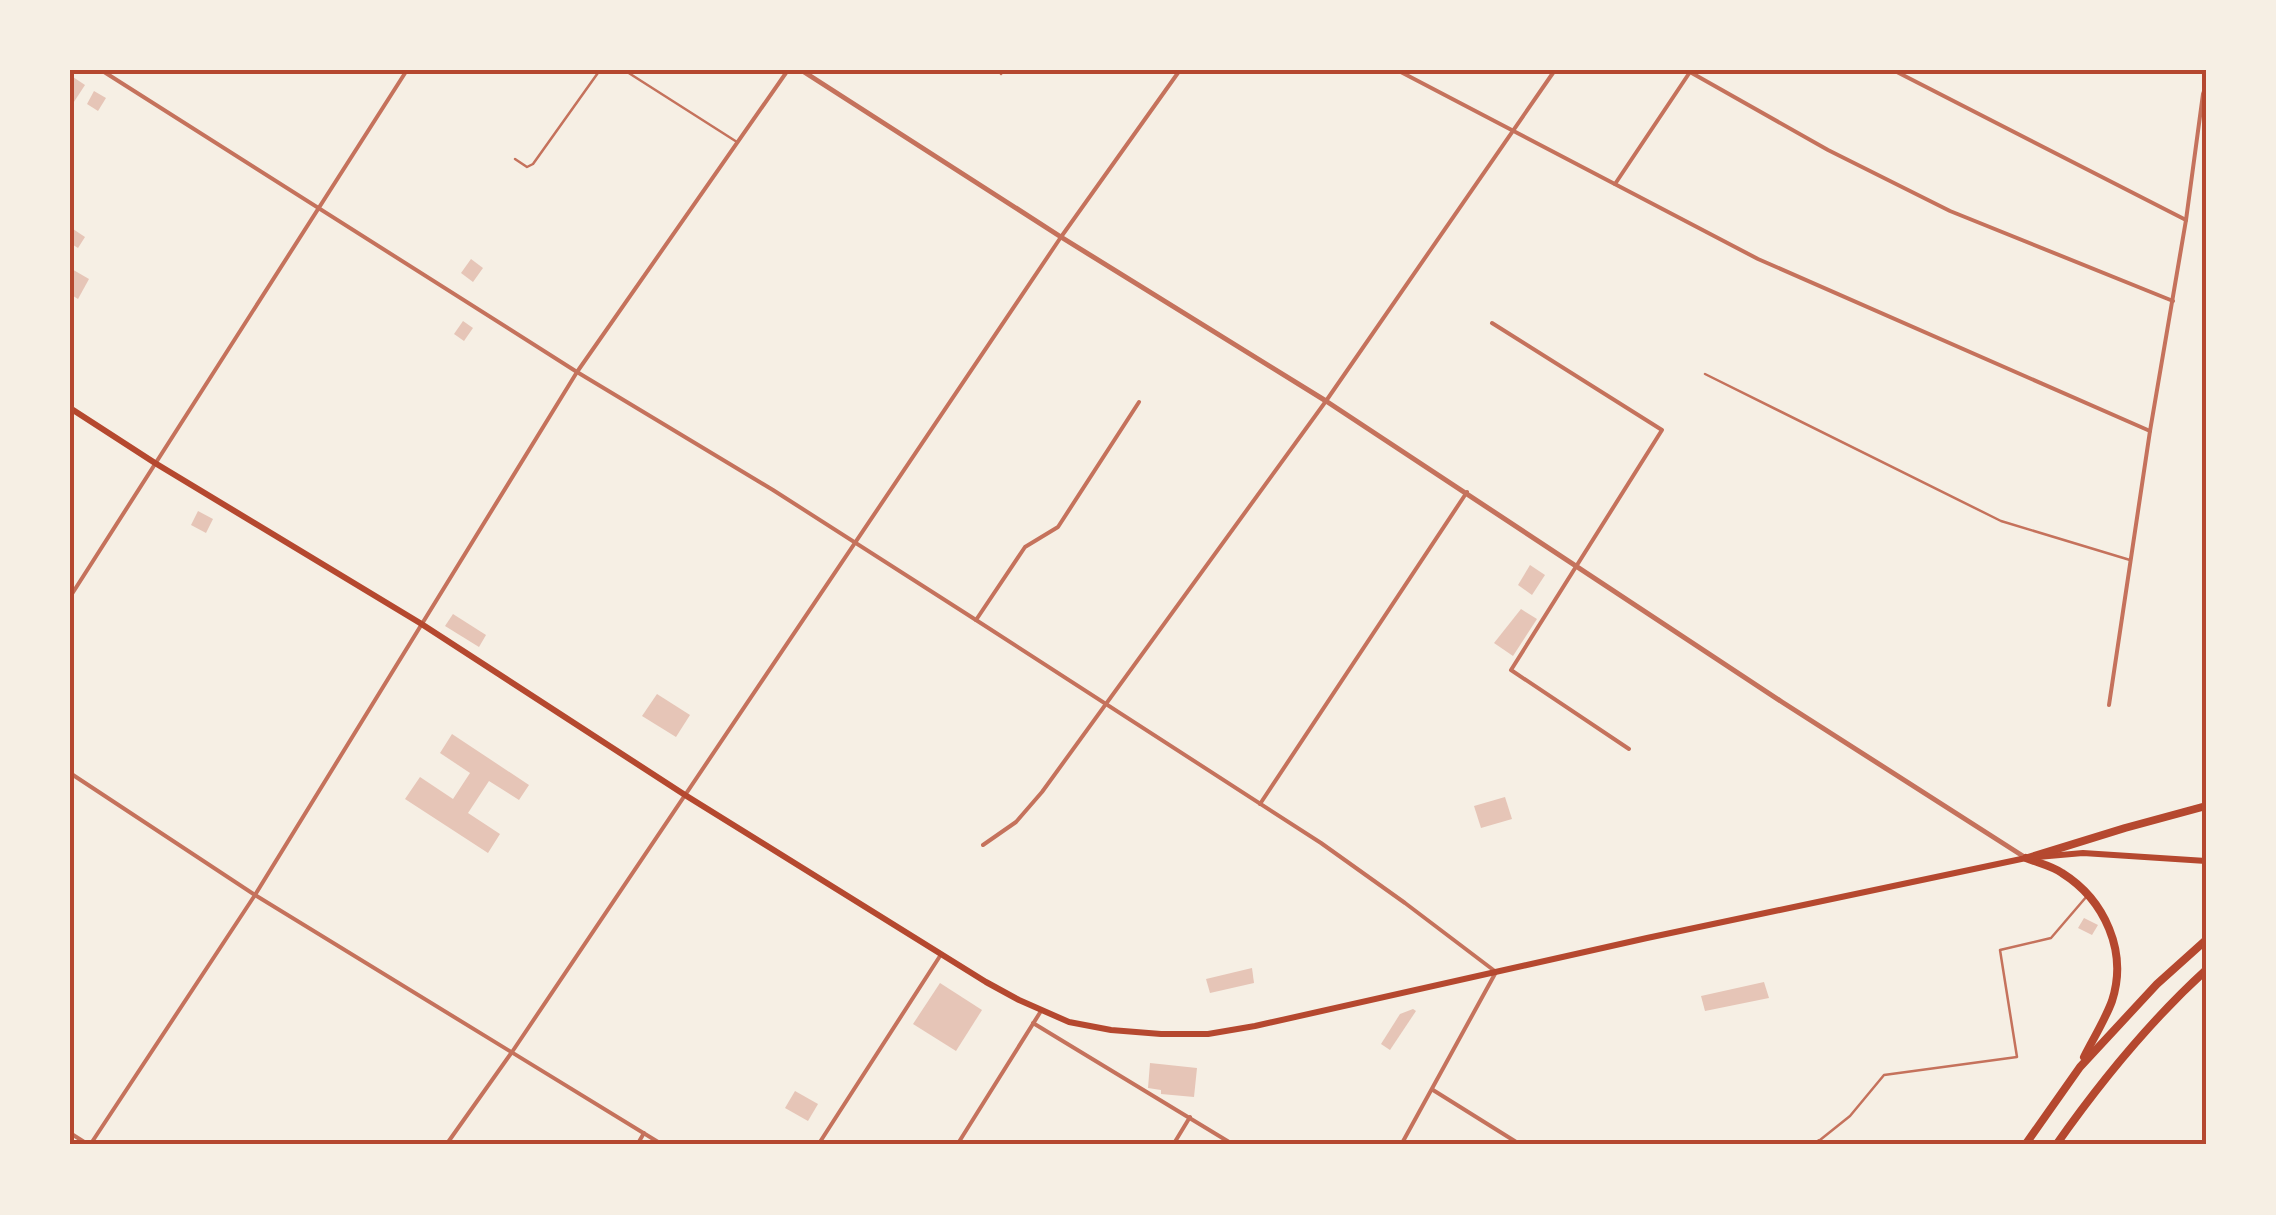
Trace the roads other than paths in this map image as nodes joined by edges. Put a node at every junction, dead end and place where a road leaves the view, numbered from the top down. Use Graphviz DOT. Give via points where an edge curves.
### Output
graph roads {
  1 [pos="102,70"];
  2 [pos="407,70"];
  3 [pos="600,70"];
  4 [pos="624,70"];
  5 [pos="788,70"];
  6 [pos="801,70"];
  7 [pos="1178,70"];
  8 [pos="1397,70"];
  9 [pos="1555,70"];
  10 [pos="1893,70"];
  11 [pos="2206,86"];
  12 [pos="1511,131"];
  13 [pos="739,142"];
  14 [pos="515,159"];
  15 [pos="1615,184"];
  16 [pos="318,207"];
  17 [pos="2186,220"];
  18 [pos="1060,237"];
  19 [pos="2172,301"];
  20 [pos="1492,323"];
  21 [pos="576,372"];
  22 [pos="1706,374"];
  23 [pos="1326,401"];
  24 [pos="1140,402"];
  25 [pos="70,408"];
  26 [pos="2150,431"];
  27 [pos="156,463"];
  28 [pos="1467,492"];
  29 [pos="855,542"];
  30 [pos="2131,560"];
  31 [pos="1578,566"];
  32 [pos="70,598"];
  33 [pos="976,620"];
  34 [pos="420,623"];
  35 [pos="1105,704"];
  36 [pos="2109,705"];
  37 [pos="1629,748"];
  38 [pos="70,773"];
  39 [pos="685,795"];
  40 [pos="1260,804"];
  41 [pos="2206,806"];
  42 [pos="983,844"];
  43 [pos="2026,858"];
  44 [pos="2206,861"];
  45 [pos="254,895"];
  46 [pos="2088,895"];
  47 [pos="2206,940"];
  48 [pos="942,954"];
  49 [pos="2206,970"];
  50 [pos="1496,972"];
  51 [pos="1041,1011"];
  52 [pos="1033,1023"];
  53 [pos="512,1052"];
  54 [pos="2080,1066"];
  55 [pos="1434,1090"];
  56 [pos="1190,1117"];
  57 [pos="70,1133"];
  58 [pos="644,1133"];
  59 [pos="1818,1143"];
  60 [pos="90,1145"];
  61 [pos="446,1145"];
  62 [pos="638,1145"];
  63 [pos="663,1145"];
  64 [pos="818,1145"];
  65 [pos="957,1145"];
  66 [pos="1173,1145"];
  67 [pos="1234,1145"];
  68 [pos="1401,1145"];
  69 [pos="1521,1145"];
  70 [pos="2024,1145"];
  71 [pos="2056,1145"];
  1 -- 16 [label="street"];
  2 -- 16 [label="street"];
  3 -- 14 [label="lane" via="533,164"];
  4 -- 13 [label="lane"];
  5 -- 13 [label="street"];
  6 -- 18 [label="street"];
  7 -- 18 [label="street"];
  8 -- 12 [label="street"];
  9 -- 12 [label="street"];
  10 -- 17 [label="street"];
  11 -- 17 [label="street"];
  12 -- 15 [label="street"];
  12 -- 23 [label="street"];
  13 -- 21 [label="street"];
  15 -- 19 [label="street" via="1690,72 1950,211"];
  15 -- 26 [label="street" via="1758,259"];
  16 -- 21 [label="street"];
  16 -- 27 [label="street"];
  17 -- 19 [label="street"];
  18 -- 23 [label="street"];
  18 -- 29 [label="street"];
  19 -- 26 [label="street"];
  20 -- 31 [label="street" via="1662,430"];
  21 -- 29 [label="street"];
  21 -- 34 [label="street"];
  22 -- 30 [label="lane" via="2002,520"];
  23 -- 28 [label="street"];
  23 -- 35 [label="street"];
  24 -- 33 [label="street" via="1058,527 1025,547"];
  25 -- 27 [label="main road"];
  26 -- 30 [label="street"];
  27 -- 32 [label="street"];
  27 -- 34 [label="main road"];
  28 -- 31 [label="street"];
  28 -- 40 [label="street"];
  29 -- 33 [label="street"];
  29 -- 39 [label="street"];
  30 -- 36 [label="street"];
  31 -- 37 [label="street" via="1511,670"];
  31 -- 43 [label="street"];
  33 -- 35 [label="street"];
  34 -- 39 [label="main road"];
  34 -- 45 [label="street"];
  35 -- 40 [label="street"];
  35 -- 42 [label="street" via="1016,822"];
  38 -- 45 [label="street"];
  39 -- 48 [label="main road"];
  39 -- 53 [label="street"];
  40 -- 50 [label="street"];
  41 -- 43 [label="highway"];
  43 -- 44 [label="main road" via="2083,853"];
  43 -- 46 [label="highway" via="2061,871"];
  43 -- 50 [label="main road"];
  45 -- 53 [label="street"];
  45 -- 60 [label="street"];
  46 -- 54 [label="highway" via="2111,929 2119,966 2112,1002"];
  46 -- 59 [label="lane" via="2051,938 2000,950 2017,1057 1884,1075"];
  47 -- 54 [label="highway"];
  48 -- 51 [label="main road"];
  48 -- 64 [label="street"];
  49 -- 71 [label="highway" via="2097,1087"];
  50 -- 51 [label="main road" via="1208,1034 1111,1030"];
  50 -- 55 [label="street"];
  51 -- 52 [label="street"];
  52 -- 56 [label="street"];
  52 -- 65 [label="street"];
  53 -- 58 [label="street"];
  53 -- 61 [label="street"];
  54 -- 70 [label="highway"];
  55 -- 68 [label="street"];
  55 -- 69 [label="street"];
  56 -- 66 [label="street"];
  56 -- 67 [label="street"];
  57 -- 60 [label="street"];
  58 -- 62 [label="street"];
  58 -- 63 [label="street"];
}
